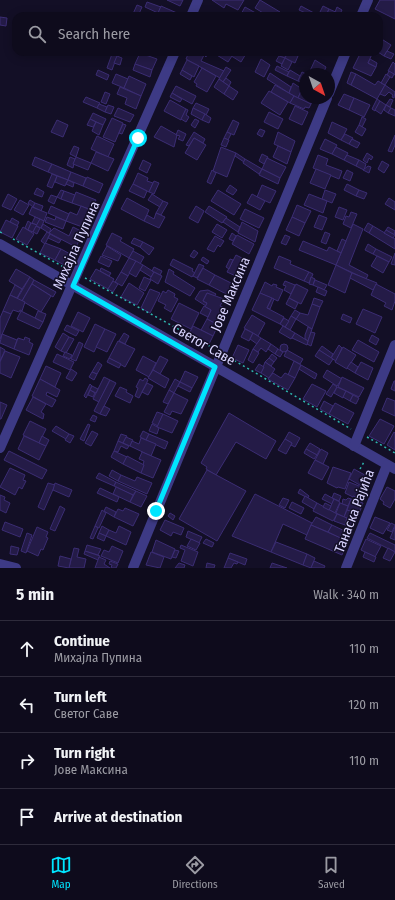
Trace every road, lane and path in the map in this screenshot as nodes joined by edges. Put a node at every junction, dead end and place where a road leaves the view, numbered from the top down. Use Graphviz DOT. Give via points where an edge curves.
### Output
graph roads {
  1 [pos="198,0"];
  2 [pos="368,0"];
  3 [pos="193,12"];
  4 [pos="363,12"];
  5 [pos="174,56"];
  6 [pos="344,56"];
  7 [pos="335,79"];
  8 [pos="324,104"];
  9 [pos="0,232"];
  10 [pos="0,244"];
  11 [pos="78,274"];
  12 [pos="73,286"];
  13 [pos="395,345"];
  14 [pos="221,352"];
  15 [pos="215,367"];
  16 [pos="359,433"];
  17 [pos="354,446"];
  18 [pos="0,448"];
  19 [pos="395,453"];
  20 [pos="391,467"];
  21 [pos="0,564"];
  22 [pos="16,568"];
  23 [pos="133,568"];
  24 [pos="346,568"];
  1 -- 3 [label="street"];
  2 -- 4 [label="street"];
  5 -- 11 [label="street, Михајла Пупина"];
  6 -- 7 [label="street"];
  8 -- 14 [label="street, Јове Максина"];
  9 -- 11 [label="path"];
  10 -- 12 [label="street, Светог Саве"];
  11 -- 12 [label="street, Михајла Пупина"];
  11 -- 14 [label="path"];
  12 -- 15 [label="street, Светог Саве"];
  12 -- 18 [label="street, Михајла Пупина"];
  13 -- 16 [label="street"];
  14 -- 15 [label="street, Јове Максина"];
  14 -- 16 [label="path"];
  15 -- 17 [label="street, Светог Саве"];
  15 -- 23 [label="street, Јове Максина"];
  16 -- 17 [label="street"];
  16 -- 19 [label="path"];
  17 -- 20 [label="street, Светог Саве"];
  20 -- 24 [label="street, Танаска Рајића"];
  21 -- 22 [label="street"];
}
